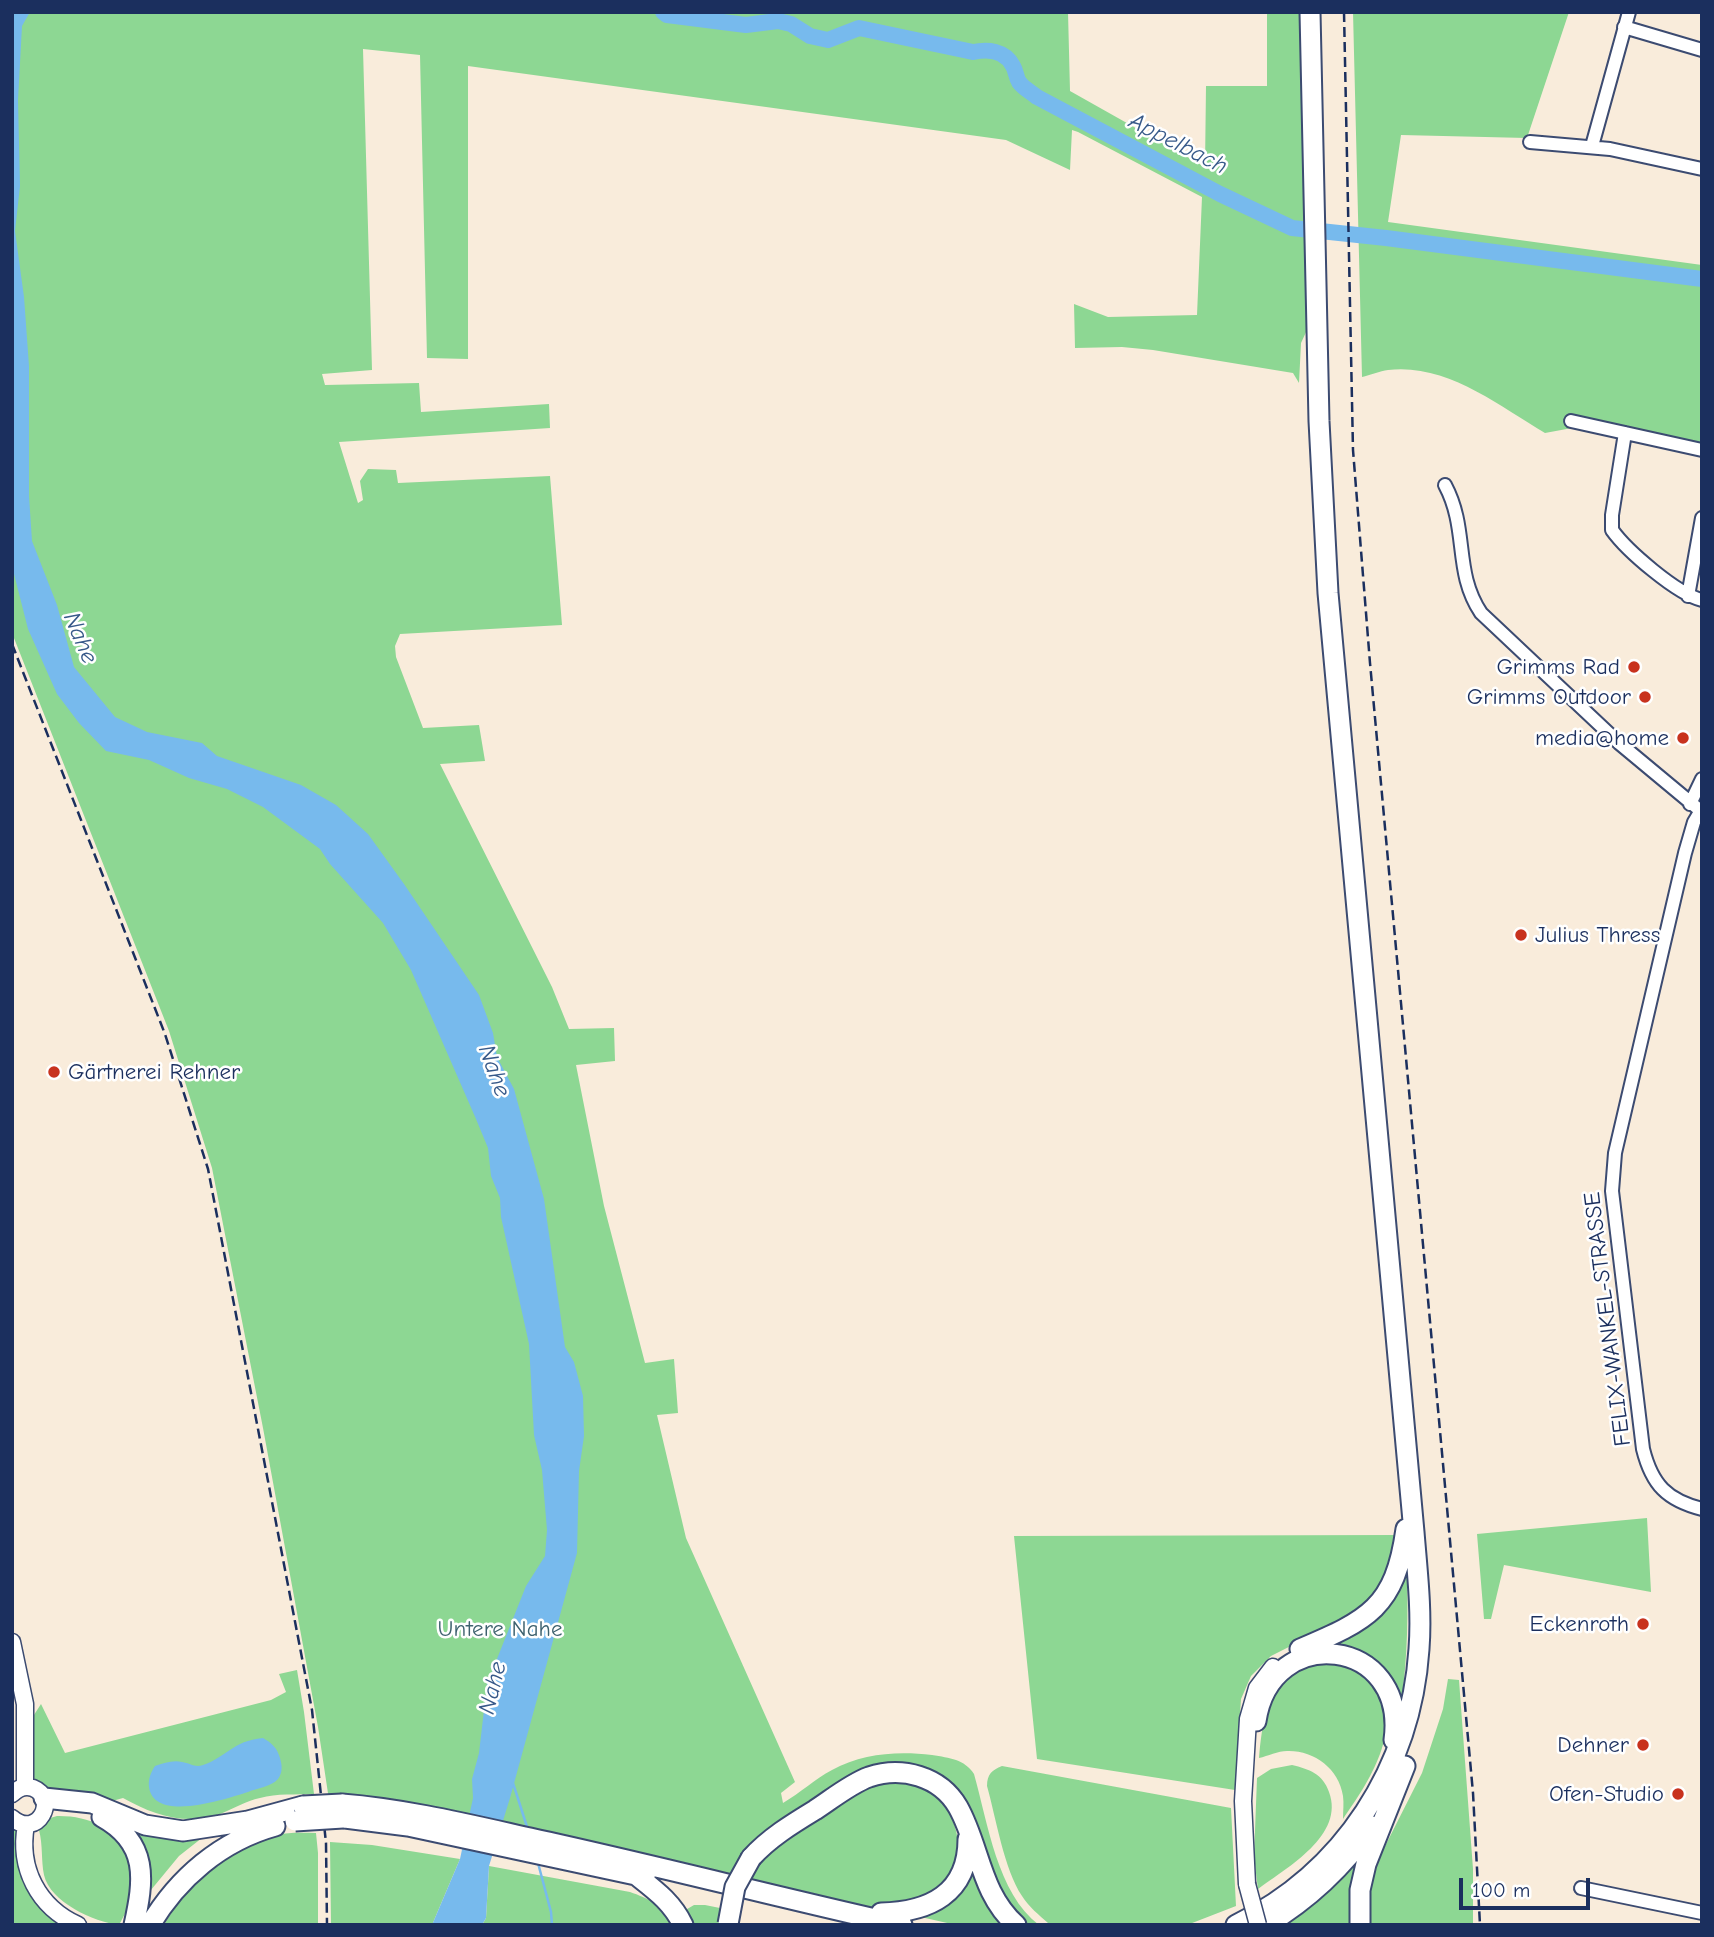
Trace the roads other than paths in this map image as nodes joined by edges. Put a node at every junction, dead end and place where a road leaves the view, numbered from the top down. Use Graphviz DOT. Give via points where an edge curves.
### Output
graph roads {
  1 [pos="1310,12"];
  2 [pos="1321,12"];
  3 [pos="1629,12"];
  4 [pos="1624,27"];
  5 [pos="1702,50"];
  6 [pos="1530,142"];
  7 [pos="1592,146"];
  8 [pos="1702,169"];
  9 [pos="1320,217"];
  10 [pos="1321,248"];
  11 [pos="1571,421"];
  12 [pos="1625,433"];
  13 [pos="1702,450"];
  14 [pos="1445,485"];
  15 [pos="1702,518"];
  16 [pos="1688,596"];
  17 [pos="1702,600"];
  18 [pos="1702,779"];
  19 [pos="1697,809"];
  20 [pos="1410,1504"];
  21 [pos="1702,1509"];
  22 [pos="12,1642"];
  23 [pos="1273,1667"];
  24 [pos="1256,1721"];
  25 [pos="1393,1779"];
  26 [pos="19,1790"];
  27 [pos="44,1806"];
  28 [pos="299,1814"];
  29 [pos="963,1817"];
  30 [pos="19,1821"];
  31 [pos="248,1821"];
  32 [pos="1245,1857"];
  33 [pos="600,1860"];
  34 [pos="636,1875"];
  35 [pos="1581,1888"];
  36 [pos="1702,1913"];
  37 [pos="846,1919"];
  38 [pos="728,1924"];
  39 [pos="78,1925"];
  40 [pos="135,1925"];
  41 [pos="150,1925"];
  42 [pos="682,1925"];
  43 [pos="902,1925"];
  44 [pos="1016,1925"];
  45 [pos="1237,1925"];
  46 [pos="1258,1925"];
  47 [pos="1266,1925"];
  48 [pos="1360,1925"];
  1 -- 9 [label="highway"];
  2 -- 9 [label="highway"];
  3 -- 4 [label="street"];
  4 -- 5 [label="street"];
  4 -- 7 [label="street"];
  6 -- 7 [label="street"];
  7 -- 8 [label="street"];
  9 -- 10 [label="highway"];
  10 -- 20 [label="highway" via="1319,421 1328,593"];
  10 -- 25 [label="highway" via="1339,592 1432,1611 1425,1707 1413,1748"];
  11 -- 12 [label="street"];
  12 -- 13 [label="street"];
  12 -- 16 [label="street" via="1612,530"];
  14 -- 19 [label="street" via="1458,517 1467,586 1481,613 1619,743"];
  15 -- 16 [label="street"];
  16 -- 17 [label="street"];
  18 -- 19 [label="street, FELIX-WANKEL-STRASSE"];
  19 -- 21 [label="street, FELIX-WANKEL-STRASSE" via="1615,1153 1612,1191 1647,1464 1668,1496"];
  20 -- 23 [label="highway" via="1400,1566 1380,1603 1348,1628 1296,1651"];
  20 -- 25 [label="highway" via="1420,1608 1419,1655"];
  22 -- 26 [label="main road" via="24,1704"];
  23 -- 32 [label="main road" via="1257,1688 1248,1719"];
  24 -- 25 [label="highway" via="1267,1687 1288,1666 1315,1654 1349,1656 1378,1676 1391,1700"];
  24 -- 32 [label="main road"];
  25 -- 45 [label="highway" via="1321,1866 1283,1897"];
  25 -- 47 [label="highway" via="1364,1839 1307,1896"];
  25 -- 48 [label="highway" via="1366,1864"];
  26 -- 27 [label="main road" via="37,1790"];
  27 -- 30 [label="main road" via="36,1822"];
  27 -- 31 [label="highway" via="92,1803 133,1822 170,1830 196,1831"];
  27 -- 40 [label="highway" via="85,1812 124,1833 141,1868"];
  28 -- 31 [label="highway"];
  28 -- 33 [label="highway, bridge" via="342,1811 378,1821 453,1828"];
  28 -- 41 [label="highway" via="213,1855 172,1893"];
  29 -- 37 [label="highway" via="967,1856 960,1875 942,1897 910,1911"];
  29 -- 38 [label="highway, bridge" via="950,1795 929,1779 912,1774 886,1773 854,1785 770,1839 751,1858 735,1887"];
  29 -- 44 [label="highway" via="991,1894"];
  30 -- 39 [label="main road" via="34,1886 50,1908"];
  31 -- 40 [label="highway" via="216,1838 175,1870"];
  32 -- 46 [label="main road, bridge"];
  33 -- 34 [label="highway"];
  33 -- 37 [label="highway"];
  34 -- 37 [label="highway"];
  34 -- 42 [label="highway" via="663,1896"];
  35 -- 36 [label="street"];
  37 -- 43 [label="highway"];
}
